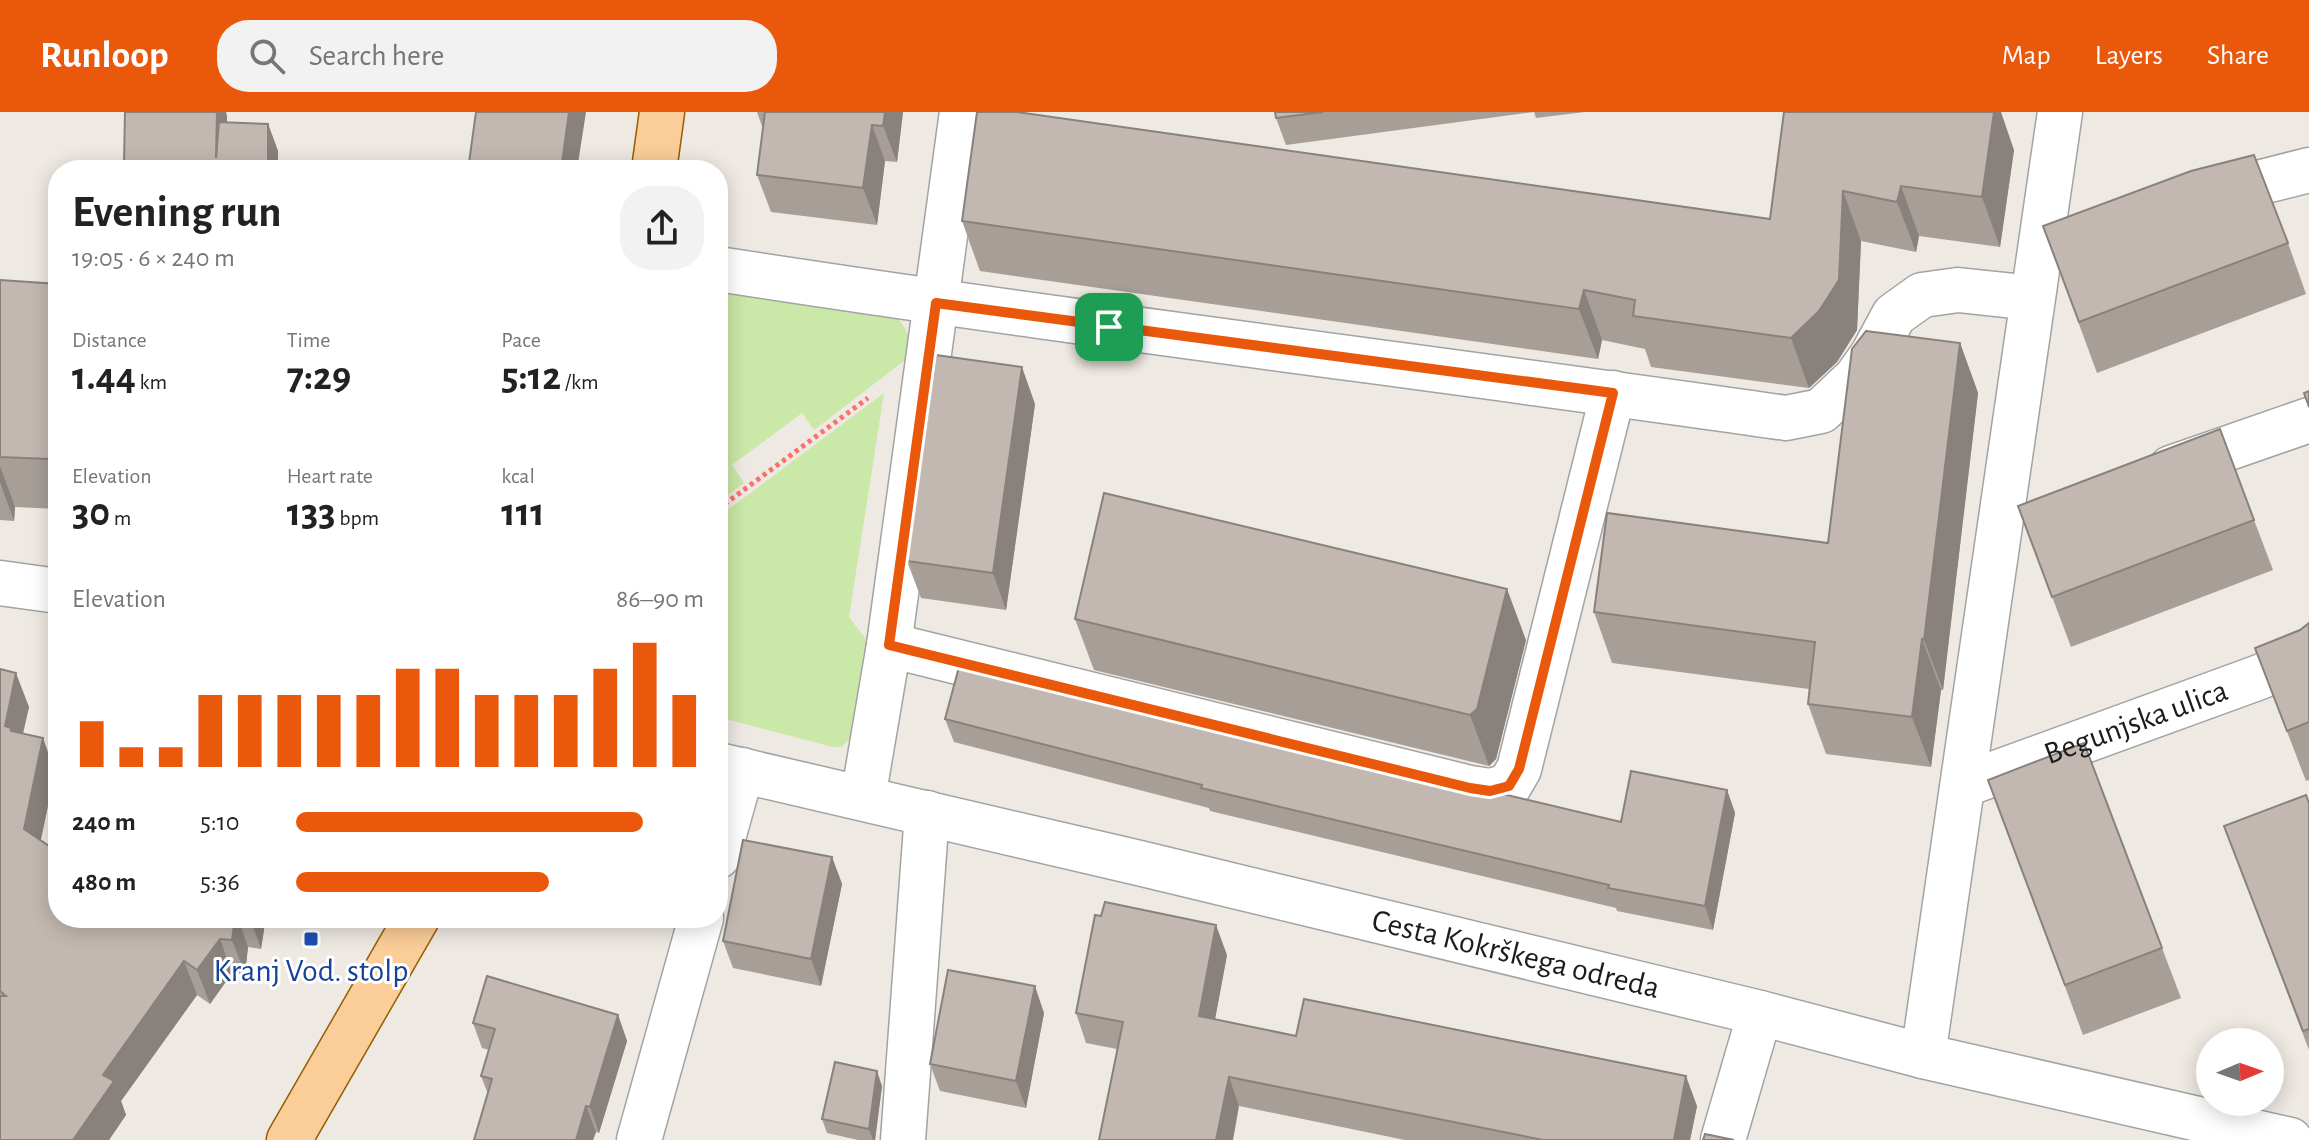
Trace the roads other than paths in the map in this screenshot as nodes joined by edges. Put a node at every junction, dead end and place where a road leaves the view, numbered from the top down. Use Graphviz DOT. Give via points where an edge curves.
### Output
graph roads {
  1 [pos="662,112"];
  2 [pos="962,112"];
  3 [pos="2060,112"];
  4 [pos="655,160"];
  5 [pos="2309,170"];
  6 [pos="2175,204"];
  7 [pos="2086,227"];
  8 [pos="2042,238"];
  9 [pos="728,271"];
  10 [pos="2032,298"];
  11 [pos="956,306"];
  12 [pos="1613,393"];
  13 [pos="2309,420"];
  14 [pos="2132,482"];
  15 [pos="2043,513"];
  16 [pos="1998,528"];
  17 [pos="0,583"];
  18 [pos="48,590"];
  19 [pos="889,645"];
  20 [pos="2309,657"];
  21 [pos="730,768"];
  22 [pos="1963,785"];
  23 [pos="863,798"];
  24 [pos="927,813"];
  25 [pos="411,928"];
  26 [pos="698,928"];
  27 [pos="1760,1013"];
  28 [pos="1923,1056"];
  29 [pos="289,1140"];
  30 [pos="639,1140"];
  31 [pos="903,1140"];
  32 [pos="1723,1140"];
  33 [pos="2290,1140"];
  1 -- 4 [label="main road"];
  2 -- 11 [label="street"];
  3 -- 8 [label="street"];
  5 -- 6 [label="street"];
  7 -- 8 [label="street"];
  8 -- 10 [label="street"];
  9 -- 11 [label="street"];
  10 -- 12 [label="street" via="1958,290 1922,295 1894,315 1856,378 1821,411 1786,418"];
  10 -- 16 [label="street"];
  11 -- 12 [label="street"];
  11 -- 19 [label="street" via="930,352"];
  12 -- 19 [label="street" via="1519,769 1509,786 1490,791 1470,788"];
  13 -- 14 [label="street"];
  15 -- 16 [label="street"];
  16 -- 22 [label="street"];
  17 -- 18 [label="street"];
  19 -- 23 [label="street"];
  20 -- 22 [label="street, Begunjska ulica"];
  21 -- 23 [label="street, Cesta Kokrškega odreda"];
  22 -- 28 [label="street"];
  23 -- 24 [label="street, Cesta Kokrškega odreda"];
  24 -- 27 [label="street, Cesta Kokrškega odreda"];
  24 -- 31 [label="street"];
  25 -- 29 [label="main road"];
  26 -- 30 [label="street"];
  27 -- 28 [label="street, Cesta Kokrškega odreda"];
  27 -- 32 [label="street"];
  28 -- 33 [label="street, Cesta Kokrškega odreda"];
}
